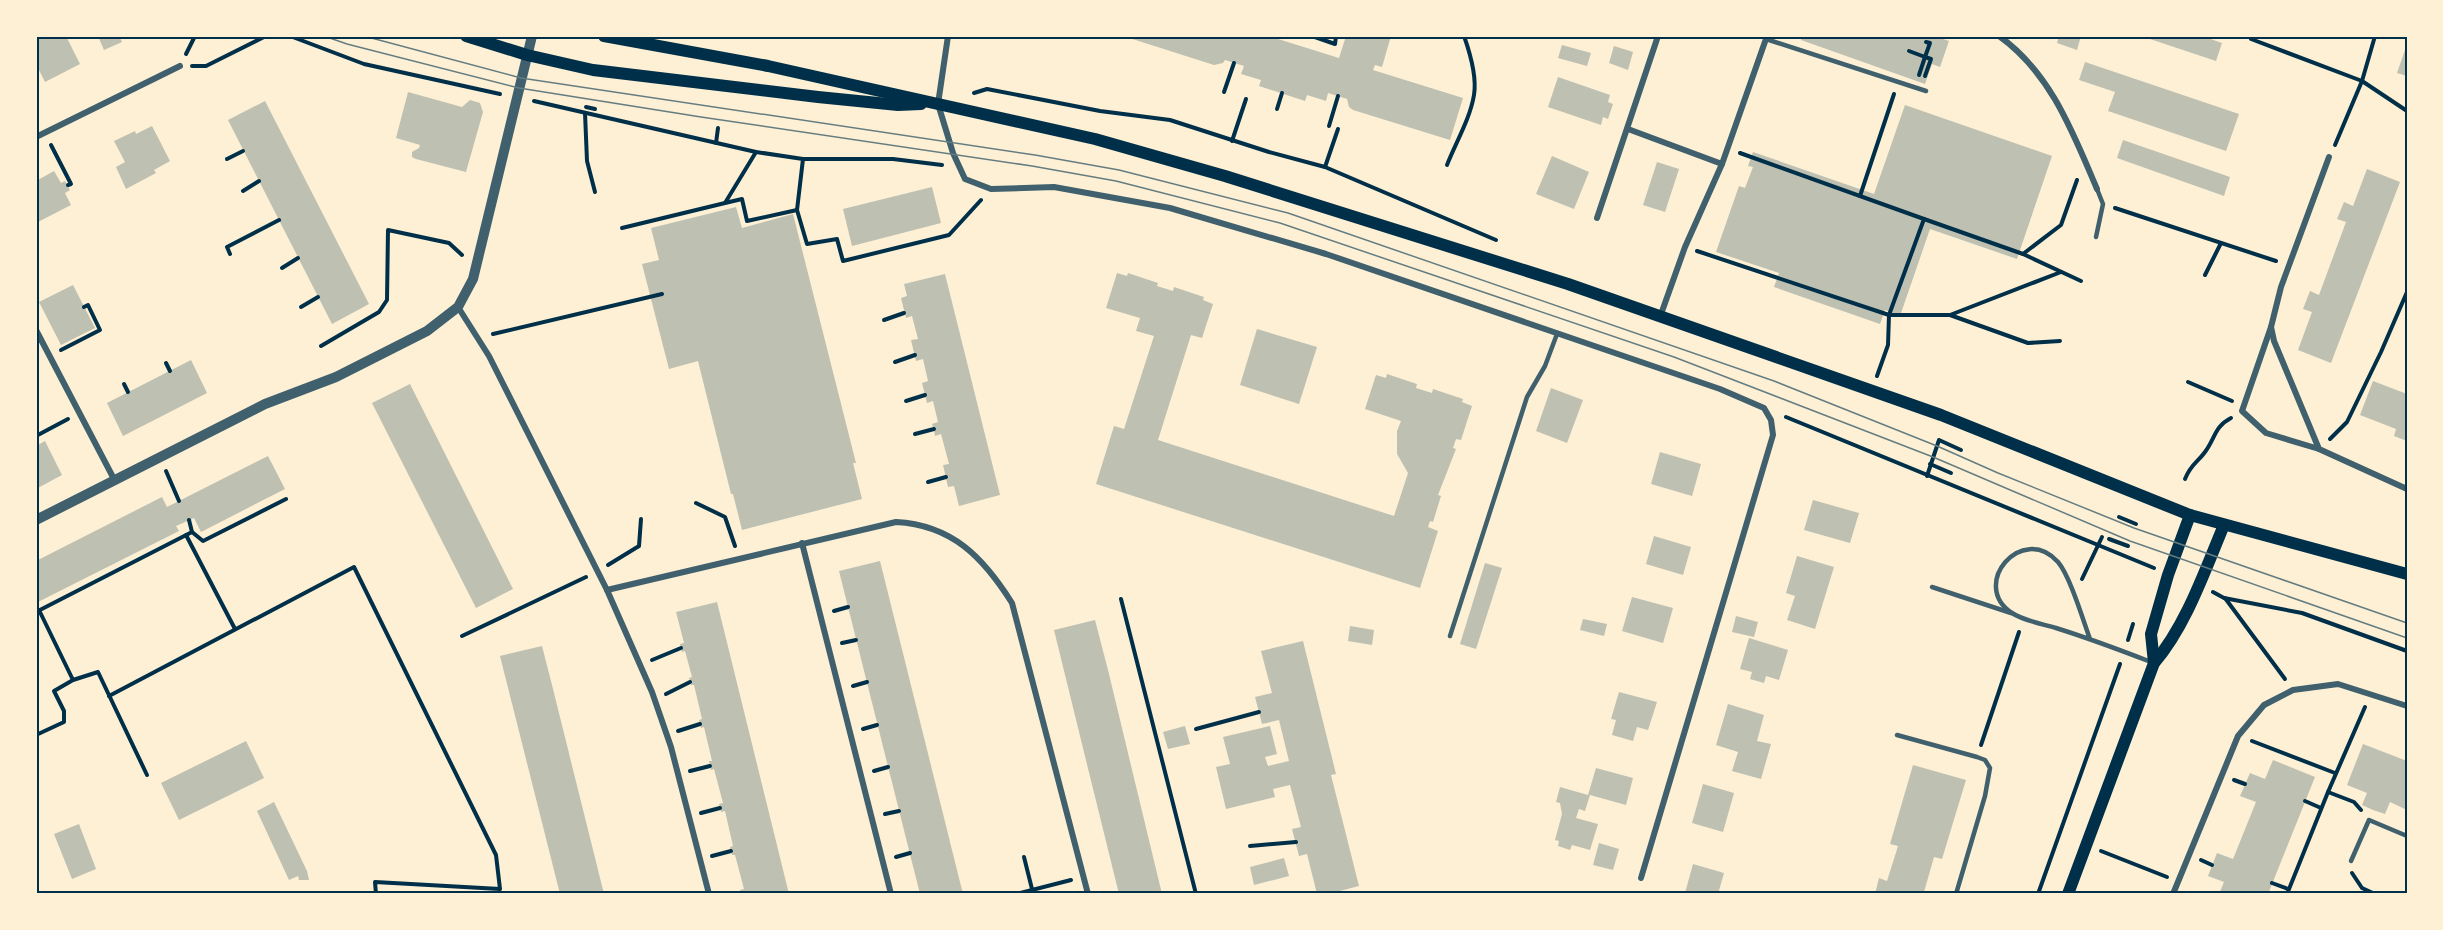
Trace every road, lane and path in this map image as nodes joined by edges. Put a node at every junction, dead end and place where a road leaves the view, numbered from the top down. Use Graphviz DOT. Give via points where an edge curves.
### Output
graph roads {
  1 [pos="266,36"];
  2 [pos="290,36"];
  3 [pos="466,36"];
  4 [pos="531,36"];
  5 [pos="604,36"];
  6 [pos="948,36"];
  7 [pos="1312,36"];
  8 [pos="1336,36"];
  9 [pos="1464,36"];
  10 [pos="1658,36"];
  11 [pos="1999,36"];
  12 [pos="2375,36"];
  13 [pos="1767,38"];
  14 [pos="2251,39"];
  15 [pos="1926,42"];
  16 [pos="1909,51"];
  17 [pos="527,56"];
  18 [pos="1925,57"];
  19 [pos="1931,59"];
  20 [pos="1234,63"];
  21 [pos="180,66"];
  22 [pos="1920,70"];
  23 [pos="2362,81"];
  24 [pos="1898,82"];
  25 [pos="1926,91"];
  26 [pos="1224,92"];
  27 [pos="1282,93"];
  28 [pos="967,95"];
  29 [pos="1338,96"];
  30 [pos="517,98"];
  31 [pos="1246,99"];
  32 [pos="938,104"];
  33 [pos="586,107"];
  34 [pos="595,109"];
  35 [pos="1277,109"];
  36 [pos="2407,111"];
  37 [pos="585,113"];
  38 [pos="1329,126"];
  39 [pos="718,128"];
  40 [pos="1338,129"];
  41 [pos="1628,129"];
  42 [pos="45,132"];
  43 [pos="36,137"];
  44 [pos="1232,141"];
  45 [pos="2336,142"];
  46 [pos="716,143"];
  47 [pos="243,151"];
  48 [pos="756,152"];
  49 [pos="1750,157"];
  50 [pos="2329,157"];
  51 [pos="227,159"];
  52 [pos="803,159"];
  53 [pos="2084,160"];
  54 [pos="1722,164"];
  55 [pos="1447,165"];
  56 [pos="960,167"];
  57 [pos="1325,167"];
  58 [pos="259,182"];
  59 [pos="68,185"];
  60 [pos="991,189"];
  61 [pos="2097,189"];
  62 [pos="243,190"];
  63 [pos="595,192"];
  64 [pos="1860,196"];
  65 [pos="725,203"];
  66 [pos="2103,204"];
  67 [pos="796,210"];
  68 [pos="1596,218"];
  69 [pos="1924,219"];
  70 [pos="279,220"];
  71 [pos="622,228"];
  72 [pos="2096,237"];
  73 [pos="1497,241"];
  74 [pos="2221,243"];
  75 [pos="1685,247"];
  76 [pos="230,254"];
  77 [pos="2023,254"];
  78 [pos="298,258"];
  79 [pos="2289,266"];
  80 [pos="282,268"];
  81 [pos="476,268"];
  82 [pos="2061,272"];
  83 [pos="2205,275"];
  84 [pos="2081,281"];
  85 [pos="2407,292"];
  86 [pos="662,294"];
  87 [pos="318,297"];
  88 [pos="84,307"];
  89 [pos="301,307"];
  90 [pos="458,307"];
  91 [pos="904,313"];
  92 [pos="1889,315"];
  93 [pos="1950,315"];
  94 [pos="1660,317"];
  95 [pos="884,320"];
  96 [pos="2271,327"];
  97 [pos="36,330"];
  98 [pos="1557,334"];
  99 [pos="476,337"];
  100 [pos="2060,341"];
  101 [pos="321,346"];
  102 [pos="915,355"];
  103 [pos="50,356"];
  104 [pos="896,362"];
  105 [pos="166,363"];
  106 [pos="1880,370"];
  107 [pos="170,371"];
  108 [pos="2188,382"];
  109 [pos="124,384"];
  110 [pos="128,392"];
  111 [pos="925,395"];
  112 [pos="906,401"];
  113 [pos="1764,408"];
  114 [pos="2243,409"];
  115 [pos="80,414"];
  116 [pos="933,429"];
  117 [pos="915,434"];
  118 [pos="36,436"];
  119 [pos="2319,448"];
  120 [pos="1961,450"];
  121 [pos="160,458"];
  122 [pos="1930,464"];
  123 [pos="1951,473"];
  124 [pos="1927,476"];
  125 [pos="946,477"];
  126 [pos="2186,479"];
  127 [pos="115,481"];
  128 [pos="928,482"];
  129 [pos="2407,489"];
  130 [pos="286,499"];
  131 [pos="179,501"];
  132 [pos="696,503"];
  133 [pos="2190,515"];
  134 [pos="2119,517"];
  135 [pos="641,519"];
  136 [pos="36,520"];
  137 [pos="189,520"];
  138 [pos="2136,524"];
  139 [pos="2224,525"];
  140 [pos="192,532"];
  141 [pos="186,535"];
  142 [pos="2102,537"];
  143 [pos="2109,539"];
  144 [pos="802,543"];
  145 [pos="2099,545"];
  146 [pos="2128,546"];
  147 [pos="739,558"];
  148 [pos="2150,566"];
  149 [pos="597,571"];
  150 [pos="2407,574"];
  151 [pos="2168,575"];
  152 [pos="2147,577"];
  153 [pos="1932,587"];
  154 [pos="607,590"];
  155 [pos="2074,597"];
  156 [pos="1120,599"];
  157 [pos="848,607"];
  158 [pos="840,609"];
  159 [pos="38,611"];
  160 [pos="2013,614"];
  161 [pos="2024,617"];
  162 [pos="2135,617"];
  163 [pos="235,629"];
  164 [pos="462,636"];
  165 [pos="1450,636"];
  166 [pos="2090,639"];
  167 [pos="856,640"];
  168 [pos="847,642"];
  169 [pos="681,648"];
  170 [pos="2124,651"];
  171 [pos="2407,651"];
  172 [pos="2154,663"];
  173 [pos="640,665"];
  174 [pos="74,680"];
  175 [pos="690,682"];
  176 [pos="2293,690"];
  177 [pos="2372,693"];
  178 [pos="109,696"];
  179 [pos="655,700"];
  180 [pos="2407,706"];
  181 [pos="1259,712"];
  182 [pos="877,725"];
  183 [pos="871,727"];
  184 [pos="1196,729"];
  185 [pos="36,735"];
  186 [pos="1897,735"];
  187 [pos="2238,736"];
  188 [pos="1977,757"];
  189 [pos="888,767"];
  190 [pos="879,769"];
  191 [pos="2335,772"];
  192 [pos="147,775"];
  193 [pos="2328,792"];
  194 [pos="2305,801"];
  195 [pos="2321,808"];
  196 [pos="899,811"];
  197 [pos="892,813"];
  198 [pos="2369,820"];
  199 [pos="2407,836"];
  200 [pos="1296,842"];
  201 [pos="2086,845"];
  202 [pos="1251,846"];
  203 [pos="910,853"];
  204 [pos="901,856"];
  205 [pos="1024,858"];
  206 [pos="2351,861"];
  207 [pos="1084,877"];
  208 [pos="1641,878"];
  209 [pos="2178,882"];
  210 [pos="2272,883"];
  211 [pos="2362,888"];
  212 [pos="1032,889"];
  213 [pos="2287,892"];
  214 [pos="376,894"];
  215 [pos="709,894"];
  216 [pos="891,894"];
  217 [pos="1016,894"];
  218 [pos="1088,894"];
  219 [pos="1196,894"];
  220 [pos="1956,894"];
  221 [pos="2038,894"];
  222 [pos="2068,894"];
  223 [pos="2173,894"];
  224 [pos="2360,894"];
  225 [pos="2375,894"];
  1 -- 21 [label="path" via="206,66"];
  2 -- 30 [label="path" via="364,64"];
  3 -- 17 [label="main road"];
  4 -- 17 [label="street"];
  5 -- 32 [label="main road" via="768,66"];
  6 -- 32 [label="street"];
  7 -- 8 [label="path" via="1335,44"];
  9 -- 55 [label="path" via="1474,95"];
  10 -- 41 [label="street"];
  11 -- 53 [label="street" via="2049,86"];
  12 -- 23 [label="path"];
  13 -- 24 [label="lane"];
  13 -- 54 [label="street"];
  14 -- 23 [label="path"];
  15 -- 18 [label="path" via="1930,44"];
  16 -- 18 [label="path"];
  17 -- 30 [label="street"];
  17 -- 32 [label="main road" via="593,70 763,91 898,105"];
  18 -- 19 [label="path"];
  18 -- 22 [label="path"];
  20 -- 26 [label="path"];
  21 -- 42 [label="street"];
  23 -- 36 [label="path"];
  23 -- 45 [label="path"];
  24 -- 25 [label="lane"];
  24 -- 64 [label="path"];
  27 -- 35 [label="path"];
  28 -- 44 [label="path" via="987,89 1170,120"];
  29 -- 38 [label="path"];
  30 -- 37 [label="path"];
  30 -- 81 [label="street"];
  31 -- 44 [label="path"];
  32 -- 56 [label="street"];
  32 -- 94 [label="main road" via="1095,139 1225,176 1569,284"];
  33 -- 34 [label="path"];
  37 -- 46 [label="path"];
  37 -- 63 [label="path" via="587,160"];
  39 -- 46 [label="path"];
  40 -- 57 [label="path"];
  41 -- 54 [label="street"];
  41 -- 68 [label="street"];
  42 -- 43 [label="street"];
  42 -- 59 [label="path" via="71,184"];
  44 -- 57 [label="path"];
  46 -- 48 [label="path"];
  47 -- 51 [label="path"];
  48 -- 52 [label="path"];
  48 -- 65 [label="path"];
  49 -- 64 [label="path"];
  50 -- 79 [label="street"];
  52 -- 56 [label="path" via="893,159"];
  52 -- 67 [label="path"];
  53 -- 61 [label="street"];
  53 -- 77 [label="path" via="2061,225"];
  54 -- 75 [label="street"];
  56 -- 60 [label="street" via="965,179"];
  57 -- 73 [label="path"];
  58 -- 62 [label="path"];
  60 -- 67 [label="path" via="949,235 843,261 837,239 807,244"];
  60 -- 98 [label="street" via="1054,187 1170,208 1326,254"];
  61 -- 66 [label="lane"];
  64 -- 69 [label="path"];
  65 -- 67 [label="path" via="742,199 747,221"];
  65 -- 71 [label="path"];
  66 -- 72 [label="lane"];
  66 -- 74 [label="path"];
  69 -- 77 [label="path"];
  69 -- 92 [label="path"];
  70 -- 76 [label="path" via="227,248"];
  74 -- 79 [label="path"];
  74 -- 83 [label="path"];
  75 -- 92 [label="path"];
  75 -- 94 [label="street"];
  77 -- 82 [label="path"];
  78 -- 80 [label="path"];
  79 -- 96 [label="street"];
  81 -- 90 [label="street"];
  81 -- 101 [label="path" via="448,243 388,230 387,300 379,312"];
  82 -- 84 [label="path"];
  82 -- 93 [label="path"];
  85 -- 119 [label="path" via="2347,422"];
  86 -- 99 [label="path"];
  87 -- 89 [label="path"];
  88 -- 103 [label="path" via="88,305 100,330"];
  90 -- 99 [label="street"];
  90 -- 121 [label="street" via="427,331 336,377 265,404"];
  91 -- 95 [label="path"];
  92 -- 93 [label="path"];
  92 -- 106 [label="path"];
  93 -- 100 [label="path" via="2028,343"];
  94 -- 133 [label="main road" via="1941,415"];
  96 -- 114 [label="street"];
  96 -- 119 [label="street"];
  97 -- 103 [label="street"];
  98 -- 113 [label="street" via="1720,389"];
  98 -- 165 [label="lane" via="1527,397"];
  99 -- 149 [label="street"];
  102 -- 104 [label="path"];
  103 -- 115 [label="street"];
  105 -- 107 [label="path"];
  108 -- 114 [label="path"];
  109 -- 110 [label="path"];
  111 -- 112 [label="path"];
  113 -- 124 [label="path"];
  113 -- 208 [label="street" via="1773,435"];
  114 -- 119 [label="street" via="2266,433"];
  114 -- 126 [label="path" via="2220,424 2205,452 2190,466"];
  115 -- 118 [label="path"];
  115 -- 127 [label="street"];
  116 -- 117 [label="path"];
  119 -- 129 [label="street"];
  120 -- 122 [label="path" via="1939,440"];
  121 -- 127 [label="street"];
  121 -- 131 [label="path"];
  122 -- 123 [label="path"];
  122 -- 124 [label="path"];
  124 -- 145 [label="path"];
  125 -- 128 [label="path"];
  127 -- 136 [label="street"];
  130 -- 140 [label="path" via="203,541"];
  132 -- 147 [label="path" via="725,517"];
  133 -- 139 [label="main road"];
  133 -- 151 [label="main road"];
  134 -- 138 [label="path"];
  135 -- 149 [label="path" via="639,546"];
  137 -- 140 [label="path"];
  139 -- 150 [label="main road"];
  139 -- 172 [label="main road" via="2170,645"];
  140 -- 141 [label="path"];
  141 -- 159 [label="path"];
  141 -- 163 [label="path"];
  142 -- 145 [label="path"];
  143 -- 146 [label="path"];
  144 -- 147 [label="street"];
  144 -- 207 [label="street" via="896,522 918,524 942,531 991,572 1012,603"];
  144 -- 216 [label="street"];
  145 -- 148 [label="path"];
  145 -- 155 [label="path"];
  147 -- 154 [label="street"];
  148 -- 151 [label="path"];
  148 -- 152 [label="path"];
  149 -- 154 [label="street"];
  149 -- 164 [label="path"];
  151 -- 172 [label="main road" via="2151,634"];
  153 -- 160 [label="lane"];
  154 -- 173 [label="street"];
  155 -- 160 [label="lane" via="2060,564 2051,555 2032,549 2020,551 2009,557 1996,578 2000,598"];
  155 -- 166 [label="lane"];
  156 -- 219 [label="path"];
  157 -- 158 [label="path"];
  159 -- 174 [label="path"];
  160 -- 161 [label="lane"];
  161 -- 166 [label="lane"];
  161 -- 188 [label="path"];
  162 -- 170 [label="path"];
  163 -- 178 [label="path"];
  163 -- 214 [label="path" via="354,567 496,855 500,889 375,882"];
  166 -- 170 [label="lane"];
  167 -- 168 [label="path"];
  169 -- 173 [label="path"];
  170 -- 172 [label="lane"];
  170 -- 221 [label="path"];
  171 -- 176 [label="path" via="2302,614 2224,598"];
  172 -- 201 [label="main road"];
  173 -- 179 [label="street"];
  174 -- 178 [label="path" via="98,672"];
  174 -- 185 [label="path" via="54,692 64,711 64,722"];
  175 -- 179 [label="path"];
  176 -- 177 [label="street" via="2338,684"];
  176 -- 187 [label="street" via="2264,705"];
  177 -- 180 [label="street"];
  177 -- 191 [label="path"];
  178 -- 192 [label="path"];
  179 -- 215 [label="street"];
  181 -- 184 [label="path"];
  182 -- 183 [label="path"];
  186 -- 188 [label="lane"];
  187 -- 191 [label="path"];
  187 -- 209 [label="street"];
  188 -- 220 [label="lane" via="1985,760 1989,781"];
  189 -- 190 [label="path"];
  191 -- 193 [label="path"];
  193 -- 195 [label="path"];
  193 -- 198 [label="path" via="2354,802"];
  194 -- 195 [label="path"];
  195 -- 213 [label="path"];
  196 -- 197 [label="path"];
  198 -- 199 [label="lane"];
  198 -- 206 [label="lane"];
  200 -- 202 [label="path"];
  201 -- 209 [label="path"];
  201 -- 222 [label="main road"];
  203 -- 204 [label="path"];
  205 -- 212 [label="path"];
  206 -- 211 [label="path" via="2349,868"];
  207 -- 212 [label="path"];
  207 -- 218 [label="street"];
  209 -- 223 [label="street"];
  210 -- 213 [label="path"];
  211 -- 224 [label="path"];
  211 -- 225 [label="path"];
  212 -- 217 [label="path"];
}
